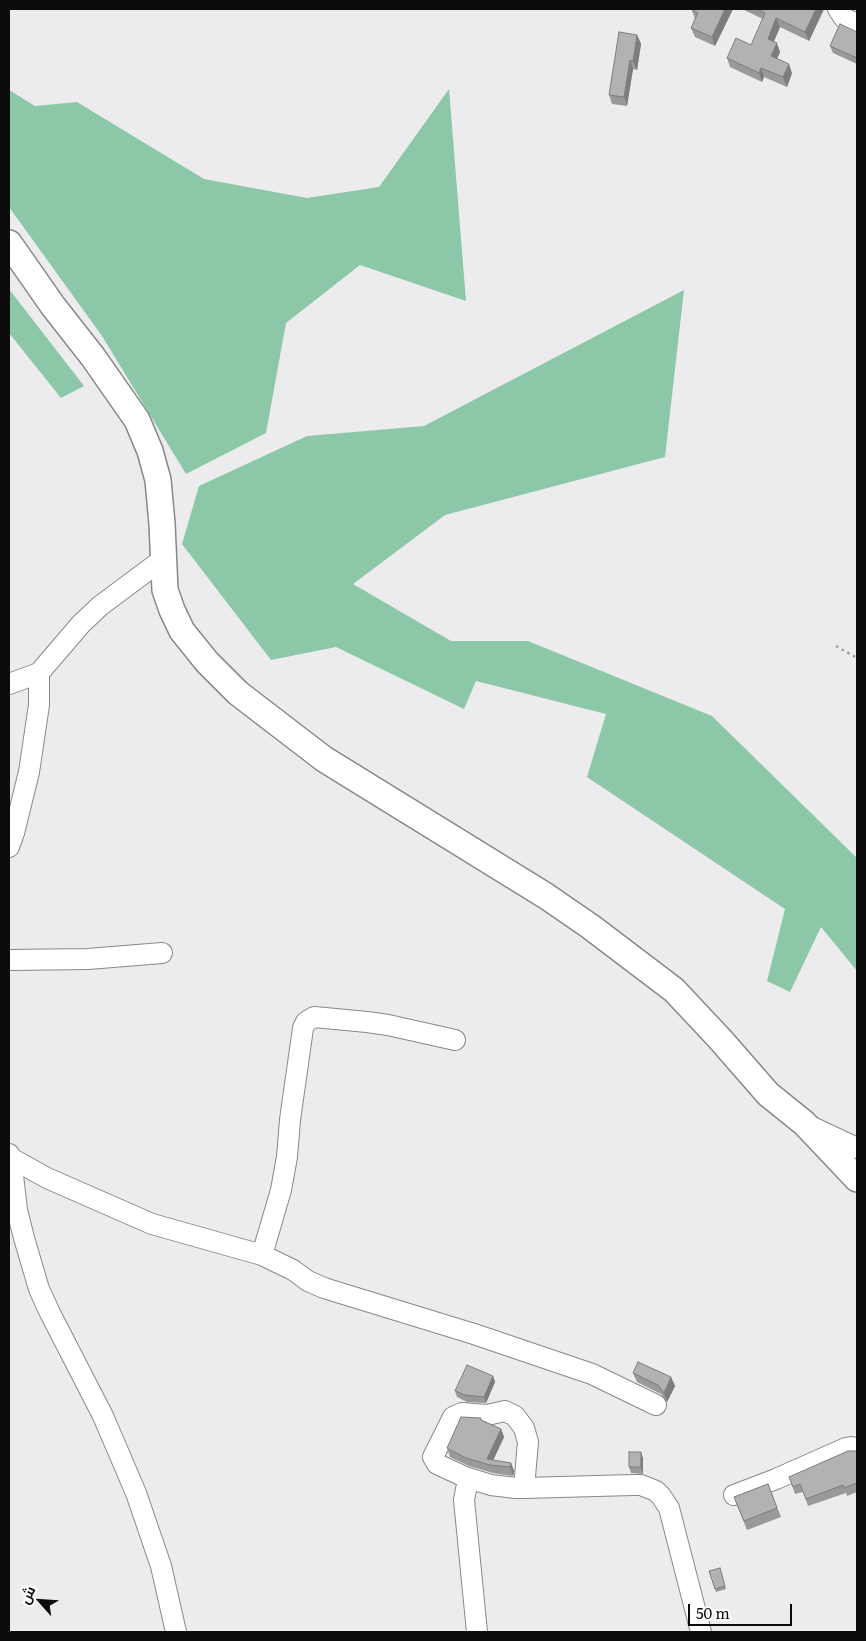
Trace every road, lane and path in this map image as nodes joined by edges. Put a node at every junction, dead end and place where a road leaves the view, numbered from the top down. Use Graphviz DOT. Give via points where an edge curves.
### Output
graph roads {
  1 [pos="838,9"];
  2 [pos="857,24"];
  3 [pos="9,243"];
  4 [pos="163,559"];
  5 [pos="836,646"];
  6 [pos="857,658"];
  7 [pos="39,673"];
  8 [pos="9,684"];
  9 [pos="14,811"];
  10 [pos="9,847"];
  11 [pos="162,953"];
  12 [pos="9,960"];
  13 [pos="455,1040"];
  14 [pos="804,1123"];
  15 [pos="857,1148"];
  16 [pos="10,1156"];
  17 [pos="857,1179"];
  18 [pos="262,1255"];
  19 [pos="656,1405"];
  20 [pos="857,1448"];
  21 [pos="472,1480"];
  22 [pos="524,1488"];
  23 [pos="734,1495"];
  24 [pos="176,1632"];
  25 [pos="477,1632"];
  26 [pos="701,1632"];
  1 -- 2 [label="street" via="844,18"];
  3 -- 4 [label="main road" via="136,420 158,480"];
  4 -- 7 [label="street" via="100,606"];
  4 -- 14 [label="main road" via="165,590 182,631 238,693 324,759 592,927 674,990 768,1094"];
  5 -- 6 [label="path"];
  7 -- 8 [label="street"];
  7 -- 9 [label="street" via="40,705 29,772"];
  9 -- 10 [label="street"];
  11 -- 12 [label="street" via="88,959"];
  13 -- 18 [label="street" via="367,1022 314,1017 306,1022 281,1190"];
  14 -- 15 [label="street"];
  14 -- 17 [label="main road"];
  16 -- 18 [label="street" via="47,1178 152,1224"];
  16 -- 24 [label="street" via="22,1229 36,1280 103,1416 136,1492 161,1566"];
  18 -- 19 [label="street" via="324,1288 592,1374"];
  20 -- 23 [label="street" via="846,1448"];
  21 -- 22 [label="street"];
  21 -- 22 [label="street" via="437,1464 433,1454 456,1415 505,1411 515,1416 527,1435"];
  21 -- 25 [label="street" via="466,1488 464,1500"];
  22 -- 26 [label="street" via="633,1484 656,1491 669,1508"];
}
